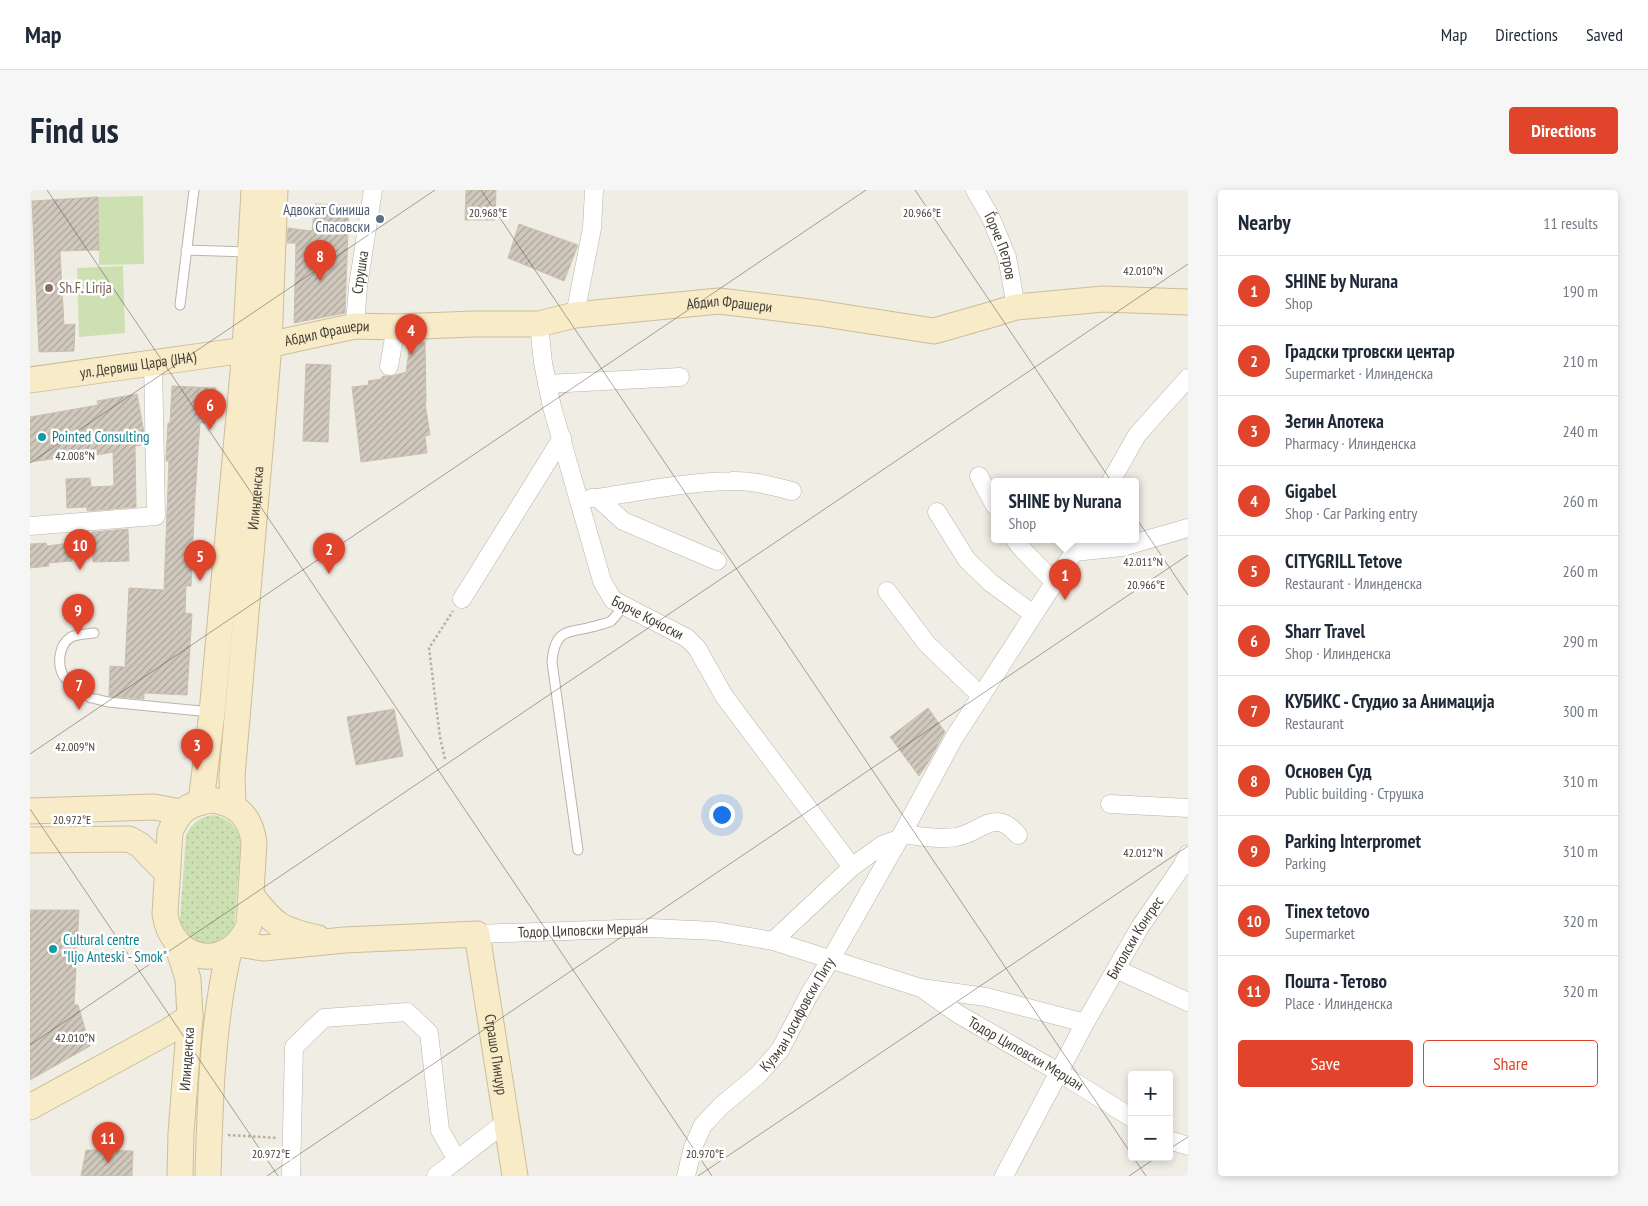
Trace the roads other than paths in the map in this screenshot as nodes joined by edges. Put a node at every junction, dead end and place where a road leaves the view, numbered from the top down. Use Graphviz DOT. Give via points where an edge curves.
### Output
graph roads {
  1 [pos="194,190"];
  2 [pos="254,190"];
  3 [pos="275,190"];
  4 [pos="373,190"];
  5 [pos="594,190"];
  6 [pos="975,190"];
  7 [pos="186,250"];
  8 [pos="251,252"];
  9 [pos="1188,302"];
  10 [pos="180,305"];
  11 [pos="1016,307"];
  12 [pos="575,315"];
  13 [pos="538,324"];
  14 [pos="355,326"];
  15 [pos="396,327"];
  16 [pos="257,348"];
  17 [pos="153,363"];
  18 [pos="388,366"];
  19 [pos="680,377"];
  20 [pos="1188,378"];
  21 [pos="30,380"];
  22 [pos="547,384"];
  23 [pos="562,438"];
  24 [pos="979,476"];
  25 [pos="1113,478"];
  26 [pos="792,490"];
  27 [pos="578,498"];
  28 [pos="598,498"];
  29 [pos="991,498"];
  30 [pos="937,512"];
  31 [pos="30,526"];
  32 [pos="1188,528"];
  33 [pos="1139,542"];
  34 [pos="1017,543"];
  35 [pos="1136,543"];
  36 [pos="1077,545"];
  37 [pos="717,561"];
  38 [pos="1054,582"];
  39 [pos="887,591"];
  40 [pos="462,599"];
  41 [pos="623,606"];
  42 [pos="1033,614"];
  43 [pos="94,633"];
  44 [pos="981,696"];
  45 [pos="212,712"];
  46 [pos="1110,804"];
  47 [pos="233,806"];
  48 [pos="191,807"];
  49 [pos="1188,808"];
  50 [pos="30,811"];
  51 [pos="1018,835"];
  52 [pos="900,837"];
  53 [pos="30,840"];
  54 [pos="578,850"];
  55 [pos="1188,854"];
  56 [pos="852,867"];
  57 [pos="167,872"];
  58 [pos="252,896"];
  59 [pos="477,934"];
  60 [pos="335,941"];
  61 [pos="773,941"];
  62 [pos="178,944"];
  63 [pos="234,948"];
  64 [pos="831,959"];
  65 [pos="1116,969"];
  66 [pos="922,988"];
  67 [pos="1188,1002"];
  68 [pos="190,1017"];
  69 [pos="1085,1023"];
  70 [pos="1060,1073"];
  71 [pos="30,1107"];
  72 [pos="1129,1116"];
  73 [pos="506,1122"];
  74 [pos="209,1139"];
  75 [pos="1173,1141"];
  76 [pos="181,1142"];
  77 [pos="1188,1146"];
  78 [pos="457,1160"];
  79 [pos="180,1176"];
  80 [pos="208,1176"];
  81 [pos="291,1176"];
  82 [pos="436,1176"];
  83 [pos="514,1176"];
  84 [pos="686,1176"];
  85 [pos="1004,1176"];
  1 -- 7 [label="lane"];
  2 -- 8 [label="street, Илинденска"];
  3 -- 16 [label="street, Илинденска"];
  4 -- 14 [label="street, Струшка"];
  5 -- 12 [label="street" via="592,228"];
  6 -- 11 [label="street, Ѓорче Петров" via="990,216 1006,257"];
  7 -- 8 [label="lane"];
  7 -- 10 [label="lane"];
  8 -- 16 [label="street, Илинденска"];
  9 -- 11 [label="street, Абдил Фрашери" via="1103,299"];
  11 -- 12 [label="street, Абдил Фрашери" via="934,331 719,301"];
  12 -- 13 [label="street, Абдил Фрашери"];
  13 -- 15 [label="street, Абдил Фрашери"];
  13 -- 22 [label="street, Борче Кочоски"];
  14 -- 15 [label="street, Абдил Фрашери"];
  14 -- 16 [label="street, Абдил Фрашери"];
  15 -- 18 [label="street"];
  16 -- 17 [label="street, ул. Дервиш Цара (ЈНА)"];
  16 -- 45 [label="street, Илинденска"];
  16 -- 47 [label="street, Илинденска" via="232,776"];
  17 -- 21 [label="street, ул. Дервиш Цара (ЈНА)"];
  17 -- 31 [label="street" via="156,516"];
  19 -- 22 [label="street"];
  20 -- 25 [label="street" via="1137,434"];
  22 -- 23 [label="street, Борче Кочоски"];
  23 -- 27 [label="street, Борче Кочоски"];
  23 -- 40 [label="street"];
  24 -- 29 [label="street"];
  26 -- 28 [label="street" via="733,481"];
  27 -- 28 [label="street"];
  27 -- 41 [label="street, Борче Кочоски" via="602,581 614,600"];
  28 -- 37 [label="street" via="623,521"];
  30 -- 42 [label="street" via="967,560 991,583"];
  32 -- 33 [label="street"];
  34 -- 38 [label="street"];
  35 -- 36 [label="street" via="1122,547"];
  36 -- 38 [label="street, Кузман Јосифовски Питу"];
  38 -- 42 [label="street, Кузман Јосифовски Питу"];
  39 -- 44 [label="street" via="927,644"];
  41 -- 54 [label="lane" via="611,621 559,637 553,650"];
  41 -- 56 [label="street, Борче Кочоски" via="687,638 698,648 724,696"];
  42 -- 44 [label="street, Кузман Јосифовски Питу"];
  43 -- 45 [label="lane" via="72,636 66,641 60,658 60,668 66,680 94,699"];
  44 -- 52 [label="street, Кузман Јосифовски Питу"];
  45 -- 48 [label="street, Илинденска"];
  46 -- 49 [label="street"];
  47 -- 48 [label="street" via="212,800"];
  47 -- 58 [label="street, Илинденска" via="242,813 253,832"];
  48 -- 50 [label="street"];
  48 -- 57 [label="street, Илинденска" via="175,820 170,832"];
  51 -- 52 [label="street" via="1010,826 986,823 959,837"];
  52 -- 56 [label="street" via="882,845"];
  52 -- 64 [label="street, Кузман Јосифовски Питу"];
  53 -- 57 [label="street" via="129,839 140,845"];
  55 -- 65 [label="street, Битолски Конгрес"];
  56 -- 61 [label="street"];
  57 -- 62 [label="street, Илинденска" via="166,925"];
  58 -- 60 [label="street" via="282,927"];
  58 -- 63 [label="street, Илинденска" via="249,925 245,936"];
  59 -- 60 [label="street, Тодор Циповски Мерџан"];
  59 -- 61 [label="street, Тодор Циповски Мерџан" via="650,928 715,931"];
  59 -- 73 [label="street, Страшо Пинџур"];
  60 -- 63 [label="street, Тодор Циповски Мерџан"];
  61 -- 64 [label="street, Тодор Циповски Мерџан"];
  62 -- 63 [label="street" via="186,951 208,957"];
  62 -- 68 [label="street, Илинденска" via="188,979"];
  63 -- 74 [label="street, Илинденска" via="221,993"];
  64 -- 66 [label="street, Тодор Циповски Мерџан"];
  64 -- 84 [label="street, Кузман Јосифовски Питу" via="780,1050 758,1075 720,1106 703,1125 693,1147"];
  65 -- 67 [label="street"];
  65 -- 69 [label="street, Битолски Конгрес"];
  66 -- 69 [label="street, Тодор Циповски Мерџан" via="986,997"];
  66 -- 70 [label="street, Тодор Циповски Мерџан" via="958,1014"];
  68 -- 71 [label="street"];
  68 -- 76 [label="street, Илинденска"];
  69 -- 70 [label="street, Битолски Конгрес"];
  70 -- 72 [label="street, Тодор Циповски Мерџан"];
  70 -- 85 [label="street, Битолски Конгрес"];
  73 -- 78 [label="street"];
  73 -- 83 [label="street, Страшо Пинџур"];
  74 -- 76 [label="street"];
  74 -- 80 [label="street, Илинденска"];
  75 -- 77 [label="street"];
  76 -- 79 [label="street, Илинденска"];
  78 -- 81 [label="street" via="440,1130 428,1033 407,1012 324,1018 294,1047"];
  78 -- 82 [label="street"];
}
